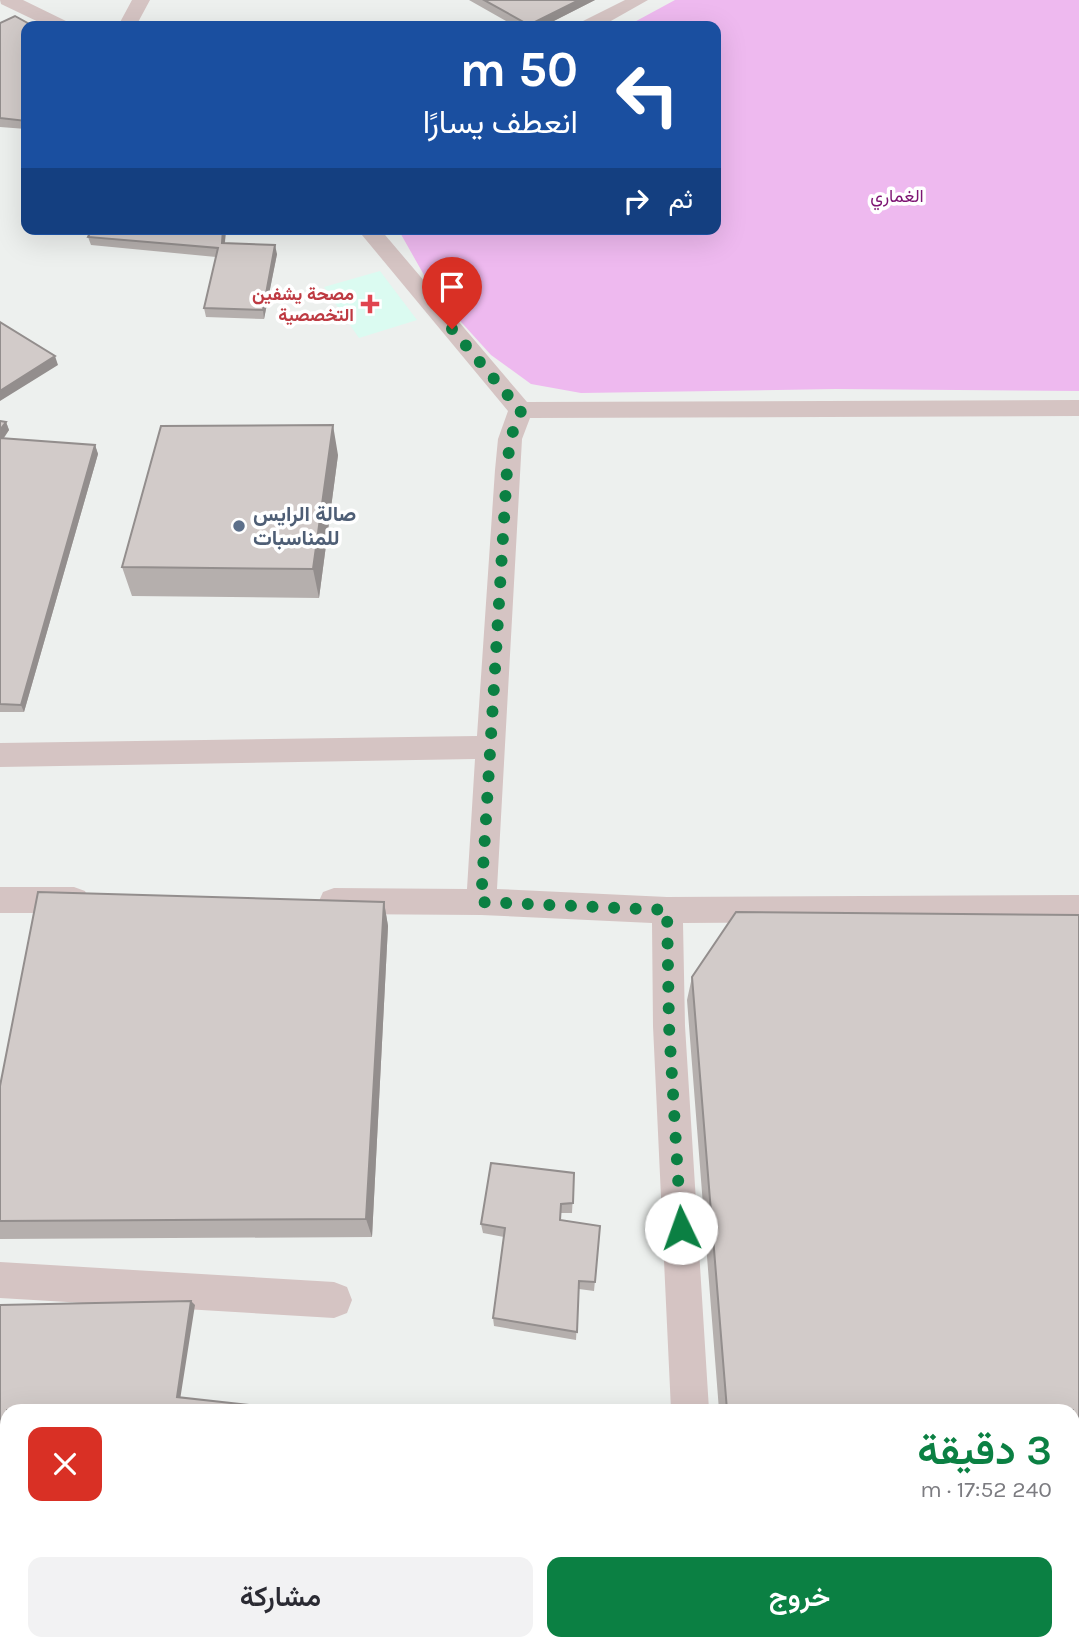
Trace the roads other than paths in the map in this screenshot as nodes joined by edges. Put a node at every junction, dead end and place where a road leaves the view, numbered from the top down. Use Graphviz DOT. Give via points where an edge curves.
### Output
graph roads {
  1 [pos="141,0"];
  2 [pos="639,0"];
  3 [pos="15,4"];
  4 [pos="0,19"];
  5 [pos="51,21"];
  6 [pos="130,21"];
  7 [pos="598,21"];
  8 [pos="373,235"];
  9 [pos="1079,408"];
  10 [pos="521,411"];
  11 [pos="492,747"];
  12 [pos="0,755"];
  13 [pos="0,900"];
  14 [pos="106,900"];
  15 [pos="306,901"];
  16 [pos="481,902"];
  17 [pos="1079,908"];
  18 [pos="667,910"];
  19 [pos="0,1280"];
  20 [pos="334,1300"];
  21 [pos="690,1404"];
  1 -- 6 [label="street"];
  2 -- 7 [label="street"];
  3 -- 4 [label="street"];
  3 -- 5 [label="street"];
  8 -- 10 [label="street"];
  9 -- 10 [label="street"];
  10 -- 11 [label="street" via="510,439 507,470"];
  11 -- 12 [label="street"];
  11 -- 16 [label="street"];
  13 -- 14 [label="street"];
  15 -- 16 [label="street"];
  16 -- 18 [label="street"];
  17 -- 18 [label="street"];
  18 -- 21 [label="street"];
  19 -- 20 [label="street"];
}
